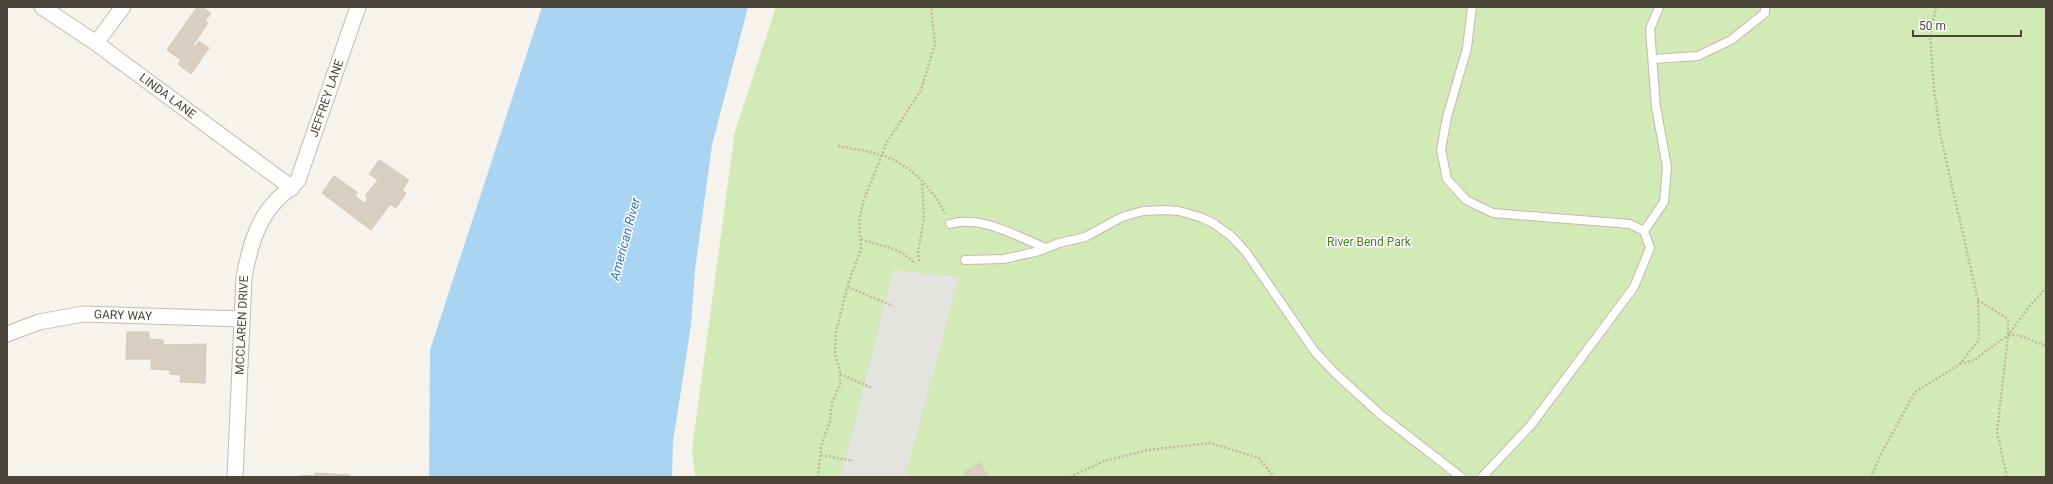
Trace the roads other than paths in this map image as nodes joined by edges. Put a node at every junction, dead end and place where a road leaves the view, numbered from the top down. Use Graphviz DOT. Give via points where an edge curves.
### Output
graph roads {
  1 [pos="42,7"];
  2 [pos="122,7"];
  3 [pos="358,7"];
  4 [pos="1472,7"];
  5 [pos="1659,7"];
  6 [pos="1765,7"];
  7 [pos="96,43"];
  8 [pos="1653,59"];
  9 [pos="292,188"];
  10 [pos="950,224"];
  11 [pos="1644,231"];
  12 [pos="1046,248"];
  13 [pos="965,260"];
  14 [pos="242,320"];
  15 [pos="7,334"];
  16 [pos="235,477"];
  17 [pos="1460,477"];
  18 [pos="1482,477"];
  1 -- 7 [label="street, LINDA LANE"];
  2 -- 7 [label="street"];
  3 -- 9 [label="street, JEFFREY LANE" via="298,180"];
  4 -- 11 [label="lane" via="1468,48 1447,117 1442,150 1447,179 1466,200 1493,214 1630,224"];
  5 -- 8 [label="lane" via="1650,29"];
  6 -- 8 [label="lane" via="1765,13 1732,40 1698,56"];
  7 -- 9 [label="street, LINDA LANE"];
  8 -- 11 [label="lane" via="1656,107 1667,167 1664,202"];
  9 -- 14 [label="street, MCCLAREN DRIVE" via="275,202 257,231 244,278"];
  10 -- 12 [label="lane" via="963,220 977,222"];
  11 -- 18 [label="lane" via="1650,248 1634,287 1531,425"];
  12 -- 13 [label="lane" via="1004,259"];
  12 -- 17 [label="lane" via="1085,237 1122,217 1143,212 1179,211 1214,223 1246,252 1315,352 1336,374 1381,415"];
  14 -- 15 [label="street, GARY WAY" via="83,314 38,322"];
  14 -- 16 [label="street, MCCLAREN DRIVE"];
}
